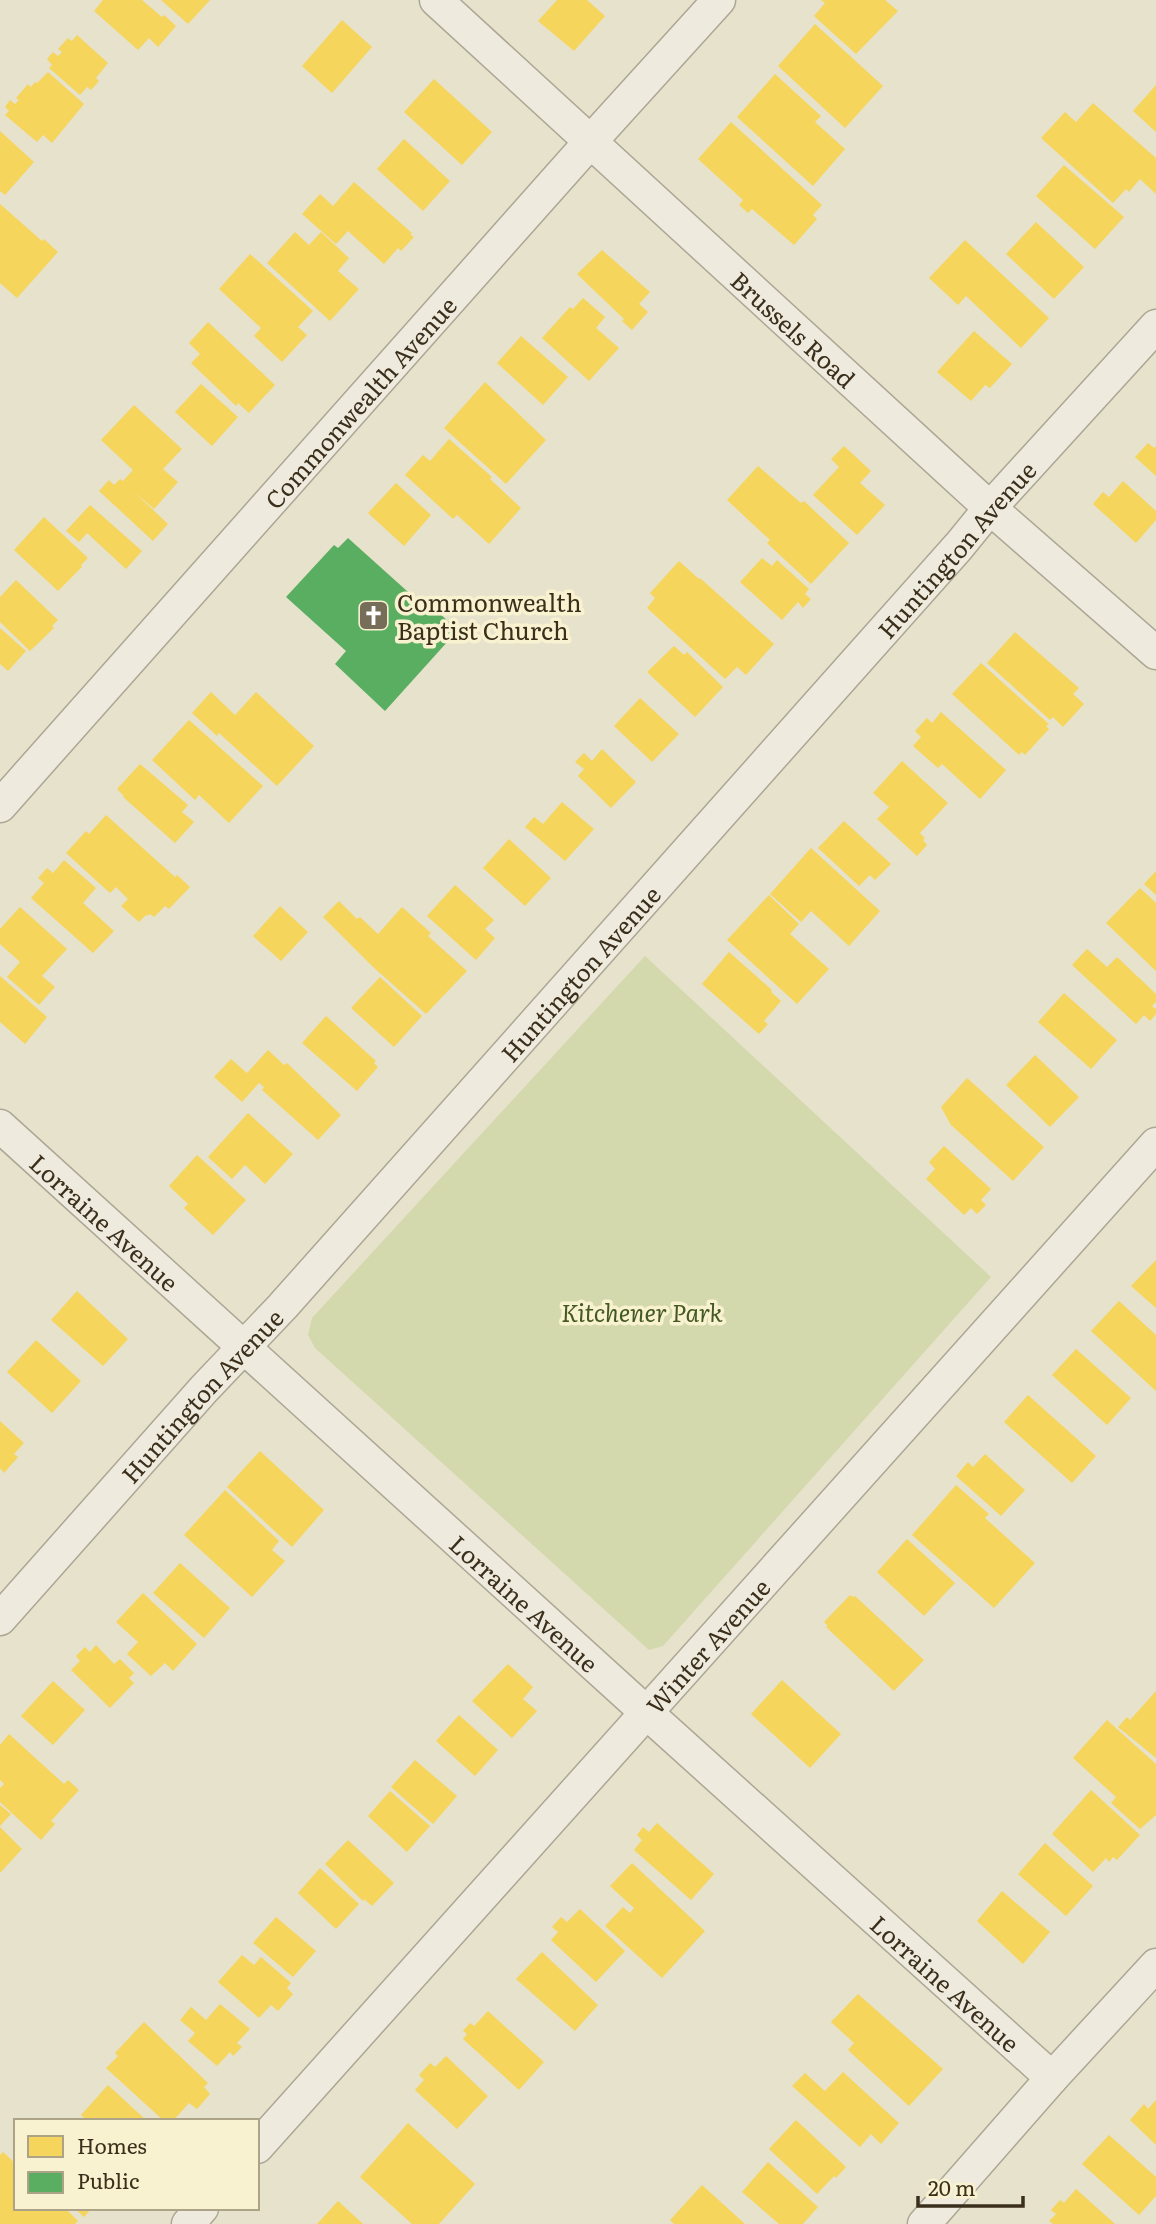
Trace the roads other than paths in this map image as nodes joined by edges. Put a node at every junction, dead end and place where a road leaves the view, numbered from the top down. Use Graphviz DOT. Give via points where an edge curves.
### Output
graph roads {
  1 [pos="436,0"];
  2 [pos="719,0"];
  3 [pos="591,141"];
  4 [pos="1156,326"];
  5 [pos="990,508"];
  6 [pos="1156,653"];
  7 [pos="0,806"];
  8 [pos="0,1126"];
  9 [pos="1156,1144"];
  10 [pos="244,1346"];
  11 [pos="0,1619"];
  12 [pos="647,1713"];
  13 [pos="1156,1965"];
  14 [pos="1052,2078"];
  15 [pos="259,2145"];
  16 [pos="200,2210"];
  17 [pos="188,2224"];
  18 [pos="924,2224"];
  1 -- 3 [label="street, Brussels Road"];
  2 -- 3 [label="street, Commonwealth Avenue"];
  3 -- 5 [label="street, Brussels Road"];
  3 -- 7 [label="street, Commonwealth Avenue"];
  4 -- 5 [label="street, Huntington Avenue"];
  5 -- 6 [label="street, Brussels Road"];
  5 -- 10 [label="street, Huntington Avenue"];
  8 -- 10 [label="street, Lorraine Avenue"];
  9 -- 12 [label="street, Winter Avenue"];
  10 -- 11 [label="street, Huntington Avenue"];
  10 -- 12 [label="street, Lorraine Avenue"];
  12 -- 14 [label="street, Lorraine Avenue"];
  12 -- 15 [label="street, Winter Avenue"];
  13 -- 14 [label="street"];
  14 -- 18 [label="street"];
  16 -- 17 [label="street"];
}
